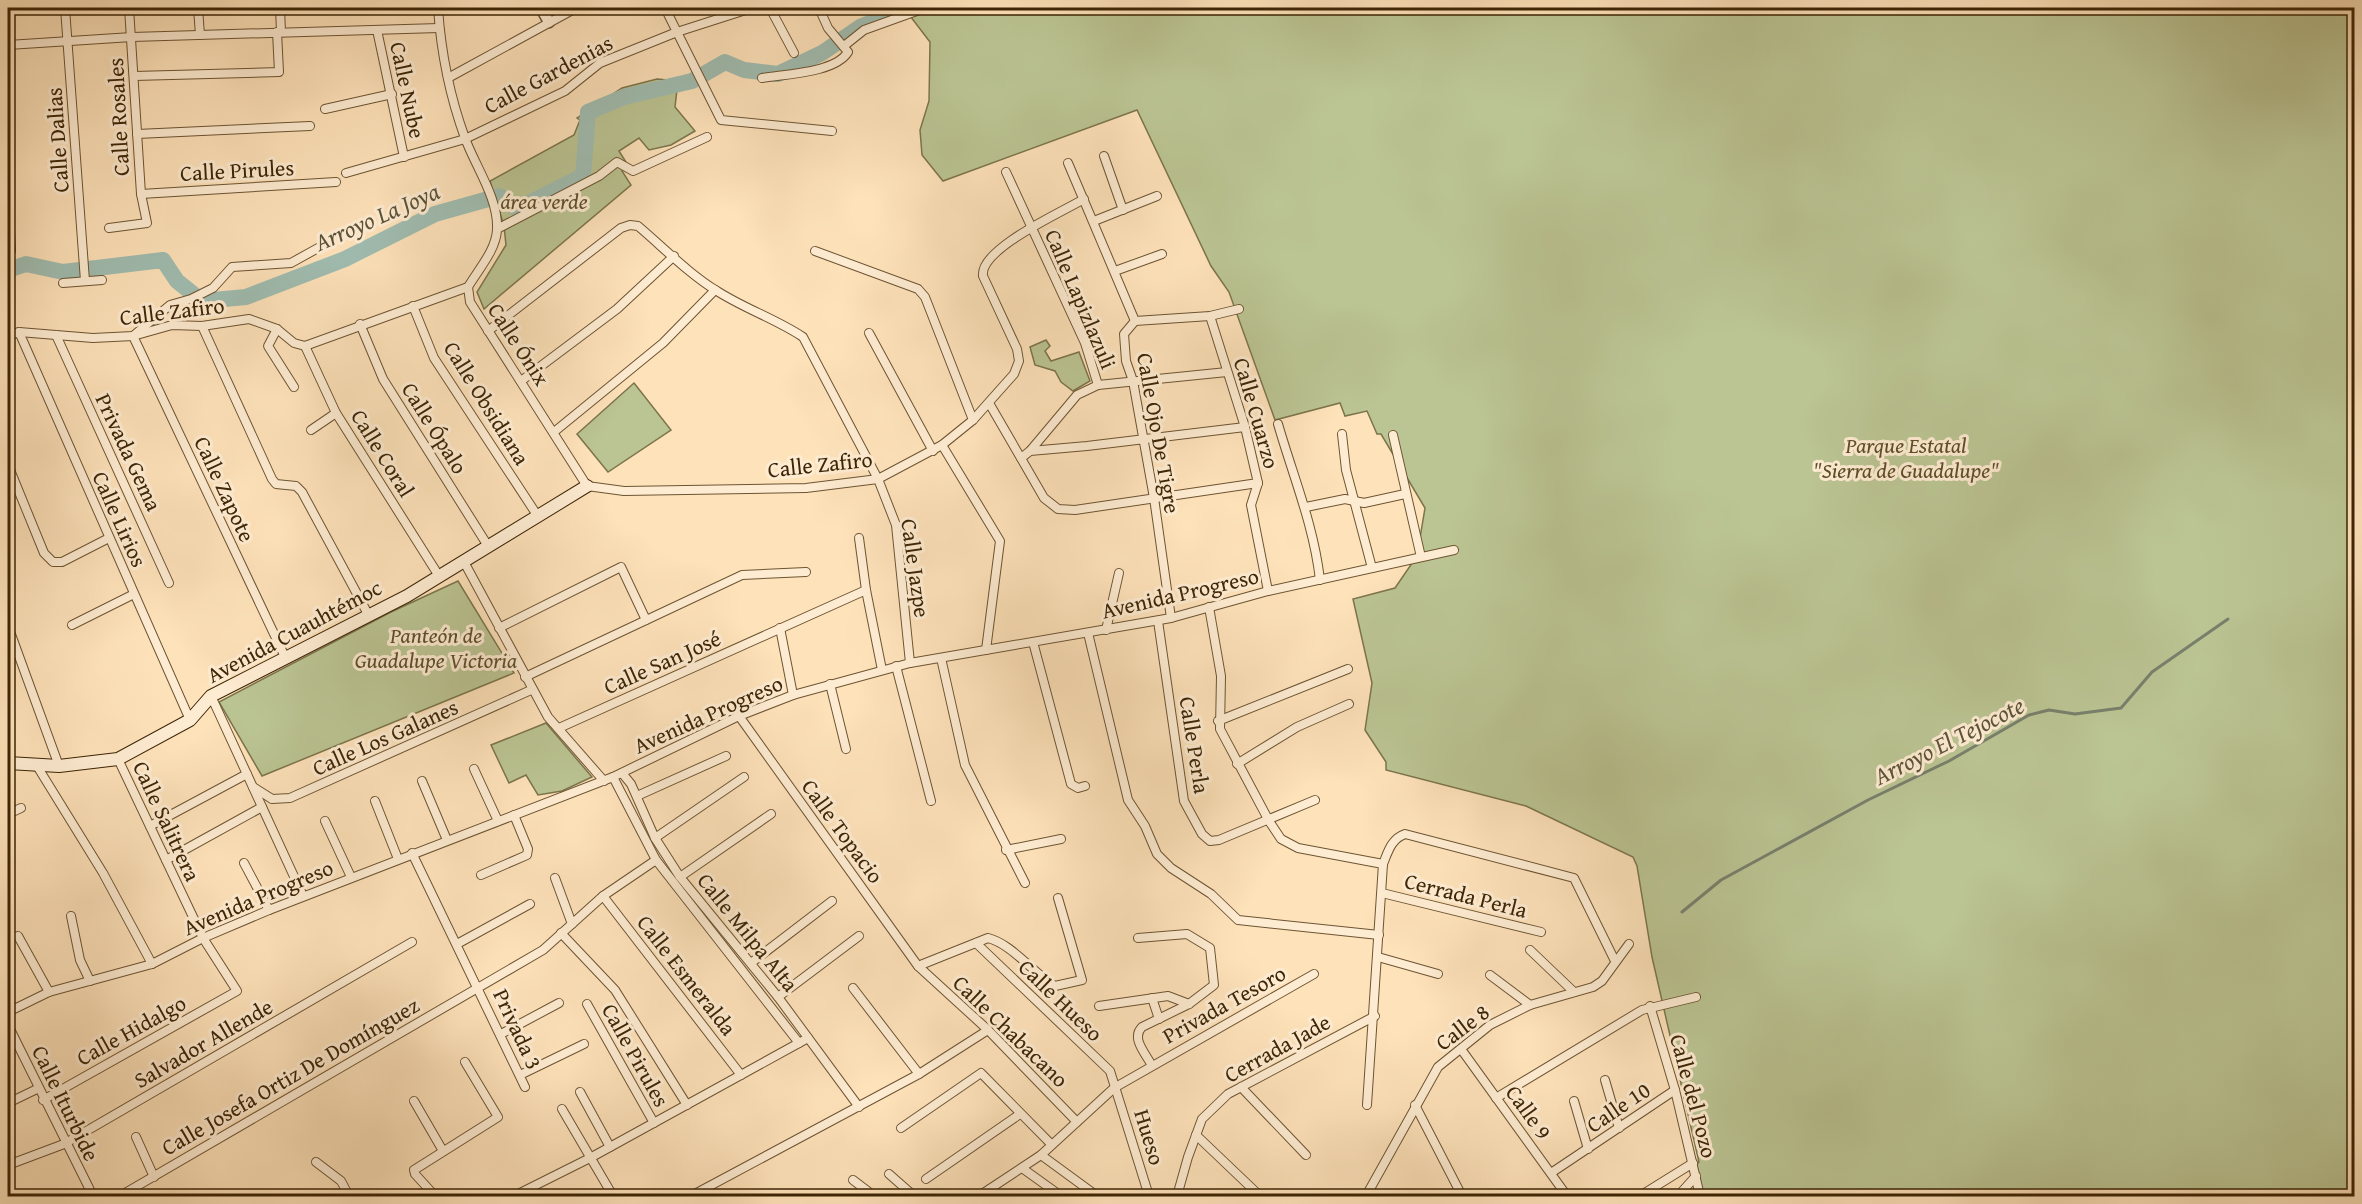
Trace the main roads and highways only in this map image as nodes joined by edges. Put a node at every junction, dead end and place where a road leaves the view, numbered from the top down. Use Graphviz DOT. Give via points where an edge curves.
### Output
graph roads {
  1 [pos="587,486"];
  2 [pos="8,763"];
  1 -- 2 [label="main road, Avenida Cuauhtémoc" via="369,616 211,696 190,720 117,759 59,766"];
}
